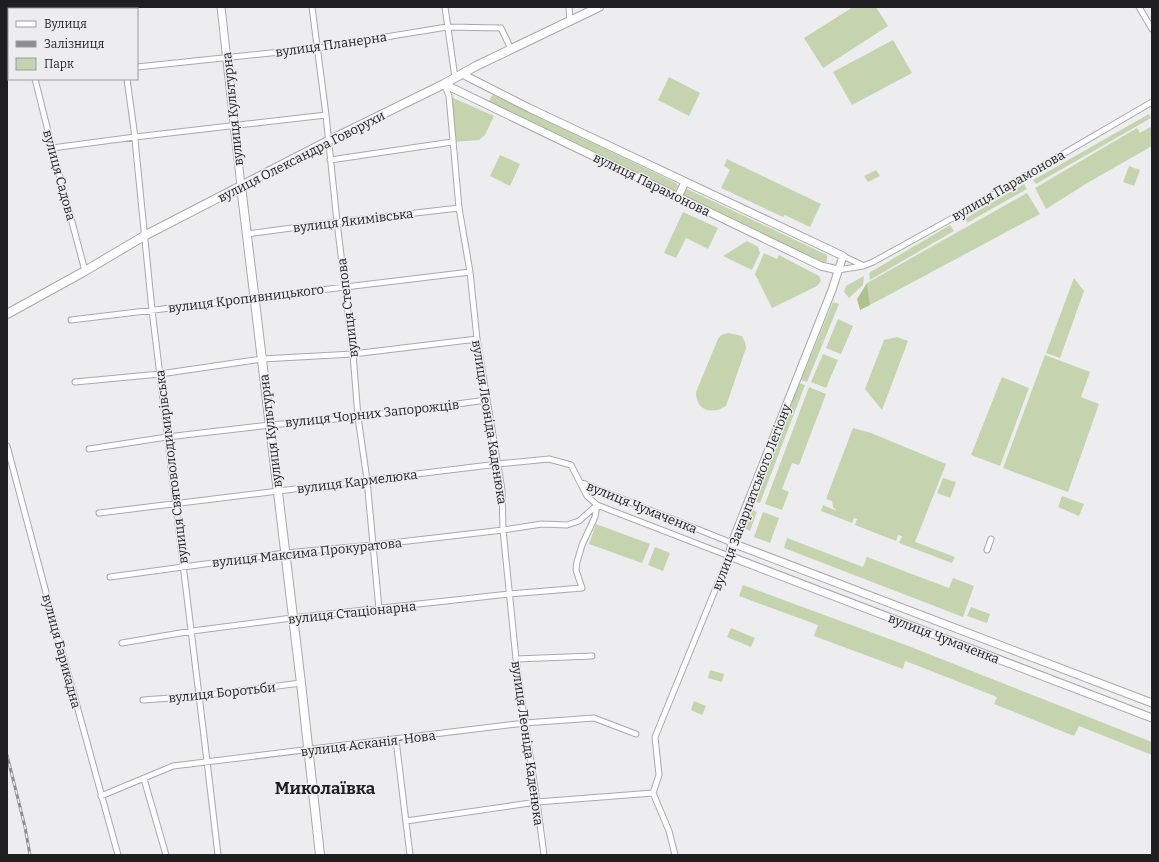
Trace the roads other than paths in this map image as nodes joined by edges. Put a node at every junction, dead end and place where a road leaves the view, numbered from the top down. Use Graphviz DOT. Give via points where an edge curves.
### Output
graph roads {
  1 [pos="88,7"];
  2 [pos="221,7"];
  3 [pos="312,7"];
  4 [pos="445,7"];
  5 [pos="569,7"];
  6 [pos="599,7"];
  7 [pos="1139,7"];
  8 [pos="78,8"];
  9 [pos="570,21"];
  10 [pos="447,27"];
  11 [pos="1152,29"];
  12 [pos="318,48"];
  13 [pos="510,50"];
  14 [pos="226,56"];
  15 [pos="138,67"];
  16 [pos="458,76"];
  17 [pos="35,80"];
  18 [pos="127,80"];
  19 [pos="444,84"];
  20 [pos="1152,102"];
  21 [pos="326,115"];
  22 [pos="234,125"];
  23 [pos="135,136"];
  24 [pos="328,141"];
  25 [pos="452,142"];
  26 [pos="52,148"];
  27 [pos="330,160"];
  28 [pos="685,182"];
  29 [pos="241,186"];
  30 [pos="678,197"];
  31 [pos="459,208"];
  32 [pos="337,222"];
  33 [pos="246,234"];
  34 [pos="144,236"];
  35 [pos="843,256"];
  36 [pos="863,266"];
  37 [pos="838,270"];
  38 [pos="85,271"];
  39 [pos="470,272"];
  40 [pos="344,287"];
  41 [pos="254,297"];
  42 [pos="152,310"];
  43 [pos="7,312"];
  44 [pos="71,320"];
  45 [pos="477,339"];
  46 [pos="353,354"];
  47 [pos="262,359"];
  48 [pos="160,374"];
  49 [pos="75,382"];
  50 [pos="487,400"];
  51 [pos="358,417"];
  52 [pos="270,425"];
  53 [pos="167,437"];
  54 [pos="7,446"];
  55 [pos="89,449"];
  56 [pos="498,464"];
  57 [pos="367,480"];
  58 [pos="580,482"];
  59 [pos="278,490"];
  60 [pos="176,503"];
  61 [pos="597,505"];
  62 [pos="99,513"];
  63 [pos="503,530"];
  64 [pos="991,539"];
  65 [pos="732,543"];
  66 [pos="374,545"];
  67 [pos="987,550"];
  68 [pos="285,553"];
  69 [pos="729,556"];
  70 [pos="183,567"];
  71 [pos="110,577"];
  72 [pos="509,594"];
  73 [pos="379,609"];
  74 [pos="292,618"];
  75 [pos="192,631"];
  76 [pos="122,643"];
  77 [pos="592,656"];
  78 [pos="516,659"];
  79 [pos="301,683"];
  80 [pos="199,696"];
  81 [pos="143,700"];
  82 [pos="1152,703"];
  83 [pos="1152,718"];
  84 [pos="525,723"];
  85 [pos="636,734"];
  86 [pos="396,740"];
  87 [pos="308,750"];
  88 [pos="207,761"];
  89 [pos="144,779"];
  90 [pos="653,793"];
  91 [pos="101,796"];
  92 [pos="538,802"];
  93 [pos="406,821"];
  94 [pos="118,855"];
  95 [pos="166,855"];
  96 [pos="218,855"];
  97 [pos="320,855"];
  98 [pos="410,855"];
  99 [pos="544,855"];
  100 [pos="675,855"];
  1 -- 8 [label="street"];
  2 -- 14 [label="street, вулиця Культурна"];
  3 -- 12 [label="street, вулиця Степова"];
  4 -- 10 [label="street"];
  5 -- 9 [label="street"];
  6 -- 9 [label="main road, вулиця Олександра Говорухи"];
  7 -- 11 [label="street"];
  9 -- 13 [label="main road, вулиця Олександра Говорухи"];
  10 -- 12 [label="street, вулиця Планерна"];
  10 -- 13 [label="street, вулиця Планерна" via="501,28"];
  10 -- 16 [label="street"];
  12 -- 14 [label="street, вулиця Планерна"];
  12 -- 21 [label="street, вулиця Степова"];
  13 -- 16 [label="main road, вулиця Олександра Говорухи"];
  14 -- 15 [label="street, вулиця Планерна"];
  14 -- 22 [label="street, вулиця Культурна"];
  16 -- 19 [label="main road, вулиця Олександра Говорухи"];
  16 -- 28 [label="street, вулиця Парамонова"];
  17 -- 26 [label="street, вулиця Садова"];
  18 -- 23 [label="street, вулиця Святоволодимирівська"];
  19 -- 24 [label="main road, вулиця Олександра Говорухи"];
  19 -- 25 [label="street, вулиця Леоніда Каденюка" via="449,96"];
  19 -- 30 [label="street, вулиця Парамонова"];
  20 -- 36 [label="street, вулиця Парамонова" via="960,214"];
  21 -- 22 [label="street"];
  21 -- 24 [label="street, вулиця Степова"];
  22 -- 23 [label="street"];
  22 -- 29 [label="street, вулиця Культурна"];
  23 -- 26 [label="street"];
  23 -- 34 [label="street, вулиця Святоволодимирівська"];
  24 -- 27 [label="street, вулиця Степова"];
  24 -- 29 [label="main road, вулиця Олександра Говорухи"];
  25 -- 27 [label="street"];
  25 -- 31 [label="street, вулиця Леоніда Каденюка"];
  26 -- 38 [label="street, вулиця Садова"];
  27 -- 32 [label="street, вулиця Степова"];
  28 -- 30 [label="street"];
  28 -- 35 [label="street, вулиця Парамонова"];
  29 -- 33 [label="main road, вулиця Культурна"];
  29 -- 34 [label="main road, вулиця Олександра Говорухи"];
  30 -- 37 [label="street, вулиця Парамонова" via="821,266"];
  31 -- 32 [label="street, вулиця Якимівська"];
  31 -- 39 [label="street, вулиця Леоніда Каденюка"];
  32 -- 33 [label="street, вулиця Якимівська"];
  32 -- 40 [label="street, вулиця Степова"];
  33 -- 41 [label="main road, вулиця Культурна"];
  34 -- 38 [label="main road, вулиця Олександра Говорухи"];
  34 -- 42 [label="street, вулиця Святоволодимирівська"];
  35 -- 36 [label="street, вулиця Парамонова"];
  35 -- 37 [label="street, вулиця Закарпатського Легіону"];
  36 -- 37 [label="street, вулиця Парамонова"];
  37 -- 65 [label="street, вулиця Закарпатського Легіону"];
  38 -- 43 [label="main road, вулиця Олександра Говорухи"];
  39 -- 40 [label="street, вулиця Кропивницького"];
  39 -- 45 [label="street, вулиця Леоніда Каденюка"];
  40 -- 41 [label="street, вулиця Кропивницького"];
  40 -- 46 [label="street, вулиця Степова"];
  41 -- 42 [label="street, вулиця Кропивницького"];
  41 -- 47 [label="main road, вулиця Культурна"];
  42 -- 44 [label="street, вулиця Кропивницького"];
  42 -- 48 [label="street, вулиця Святоволодимирівська"];
  45 -- 46 [label="street"];
  45 -- 50 [label="street, вулиця Леоніда Каденюка"];
  46 -- 47 [label="street"];
  46 -- 51 [label="street, вулиця Степова"];
  47 -- 48 [label="street"];
  47 -- 52 [label="main road, вулиця Культурна"];
  48 -- 49 [label="street"];
  48 -- 53 [label="street, вулиця Святоволодимирівська"];
  50 -- 51 [label="street, вулиця Чорних Запорожців"];
  50 -- 56 [label="street, вулиця Леоніда Каденюка"];
  51 -- 52 [label="street, вулиця Чорних Запорожців"];
  51 -- 57 [label="street, вулиця Степова"];
  52 -- 53 [label="street, вулиця Чорних Запорожців"];
  52 -- 59 [label="main road, вулиця Культурна"];
  53 -- 55 [label="street, вулиця Чорних Запорожців"];
  53 -- 60 [label="street, вулиця Святоволодимирівська"];
  54 -- 91 [label="street, вулиця Барикадна"];
  56 -- 57 [label="street, вулиця Кармелюка"];
  56 -- 58 [label="street, вулиця Кармелюка" via="548,459 571,465"];
  56 -- 63 [label="street, вулиця Леоніда Каденюка"];
  57 -- 59 [label="street, вулиця Кармелюка"];
  57 -- 66 [label="street, вулиця Степова"];
  58 -- 61 [label="street, вулиця Чумаченка" via="587,496"];
  58 -- 65 [label="street, вулиця Чумаченка"];
  59 -- 60 [label="street, вулиця Кармелюка"];
  59 -- 68 [label="main road, вулиця Культурна"];
  60 -- 62 [label="street, вулиця Кармелюка"];
  60 -- 70 [label="street, вулиця Святоволодимирівська"];
  61 -- 63 [label="street, вулиця Максима Прокуратова" via="572,524 542,524"];
  61 -- 69 [label="street, вулиця Чумаченка"];
  61 -- 72 [label="street, вулиця Стаціонарна" via="595,517 582,544 577,562 576,570 582,588"];
  63 -- 66 [label="street, вулиця Максима Прокуратова"];
  63 -- 72 [label="street, вулиця Леоніда Каденюка"];
  64 -- 67 [label="street"];
  65 -- 69 [label="street, вулиця Закарпатського Легіону"];
  65 -- 82 [label="street, вулиця Чумаченка"];
  66 -- 68 [label="street, вулиця Максима Прокуратова"];
  66 -- 73 [label="street, вулиця Степова"];
  68 -- 70 [label="street, вулиця Максима Прокуратова"];
  68 -- 74 [label="main road, вулиця Культурна"];
  69 -- 83 [label="street, вулиця Чумаченка"];
  69 -- 90 [label="street, вулиця Закарпатського Легіону" via="655,737 659,775"];
  70 -- 71 [label="street, вулиця Максима Прокуратова"];
  70 -- 75 [label="street, вулиця Святоволодимирівська"];
  72 -- 73 [label="street, вулиця Стаціонарна"];
  72 -- 78 [label="street, вулиця Леоніда Каденюка"];
  73 -- 74 [label="street, вулиця Стаціонарна"];
  74 -- 75 [label="street, вулиця Стаціонарна"];
  74 -- 79 [label="main road, вулиця Культурна"];
  75 -- 76 [label="street, вулиця Стаціонарна"];
  75 -- 80 [label="street, вулиця Святоволодимирівська"];
  77 -- 78 [label="street"];
  78 -- 84 [label="street, вулиця Леоніда Каденюка"];
  79 -- 80 [label="street, вулиця Боротьби"];
  79 -- 87 [label="main road, вулиця Культурна"];
  80 -- 81 [label="street, вулиця Боротьби"];
  80 -- 88 [label="street, вулиця Святоволодимирівська"];
  84 -- 85 [label="street, вулиця Асканія-Нова" via="594,718"];
  84 -- 86 [label="street, вулиця Асканія-Нова"];
  84 -- 92 [label="street, вулиця Леоніда Каденюка"];
  86 -- 87 [label="street, вулиця Асканія-Нова"];
  86 -- 93 [label="street"];
  87 -- 88 [label="street, вулиця Асканія-Нова"];
  87 -- 97 [label="main road, вулиця Культурна"];
  88 -- 89 [label="street, вулиця Асканія-Нова" via="173,766"];
  88 -- 96 [label="street, вулиця Святоволодимирівська"];
  89 -- 91 [label="street, вулиця Асканія-Нова"];
  89 -- 95 [label="street"];
  90 -- 92 [label="street"];
  90 -- 100 [label="street" via="669,832"];
  91 -- 94 [label="street, вулиця Барикадна"];
  92 -- 93 [label="street"];
  92 -- 99 [label="street, вулиця Леоніда Каденюка"];
  93 -- 98 [label="street"];
}
